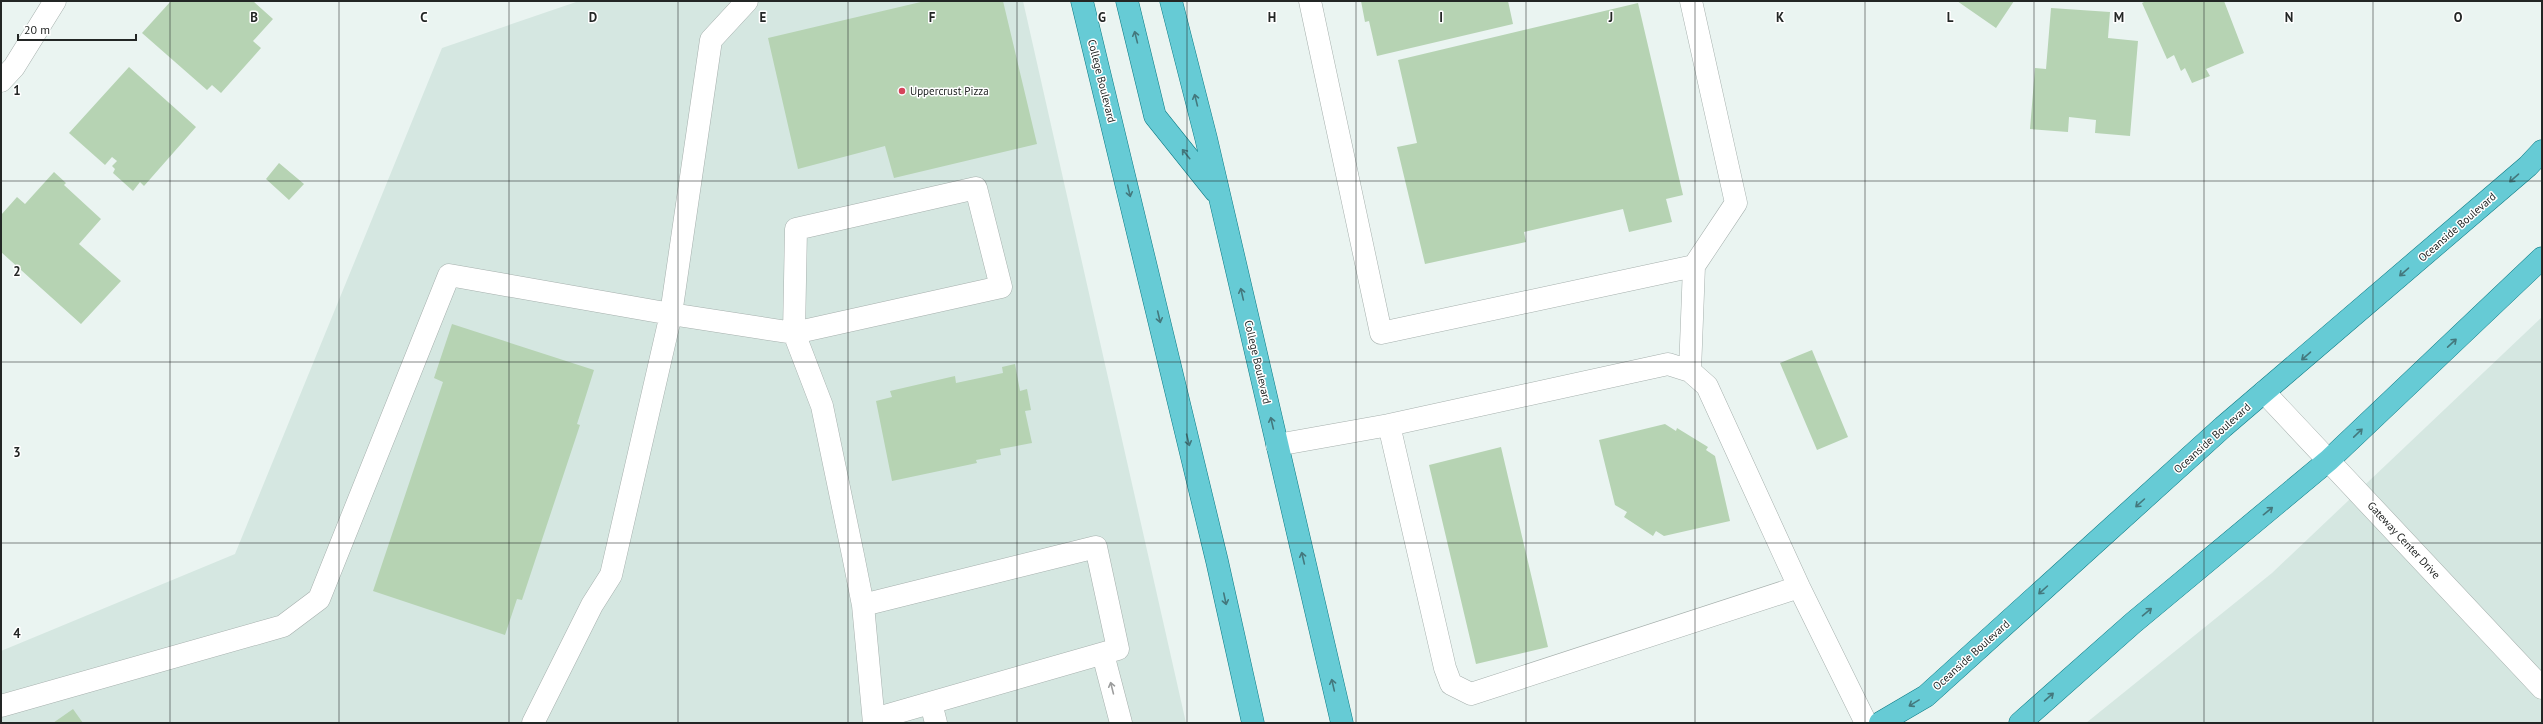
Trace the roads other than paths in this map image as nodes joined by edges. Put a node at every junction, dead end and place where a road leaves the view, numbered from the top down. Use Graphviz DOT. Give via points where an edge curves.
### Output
graph roads {
  1 [pos="55,1"];
  2 [pos="747,1"];
  3 [pos="1082,1"];
  4 [pos="1127,1"];
  5 [pos="1171,1"];
  6 [pos="1310,1"];
  7 [pos="1691,1"];
  8 [pos="1,80"];
  9 [pos="2542,151"];
  10 [pos="1219,195"];
  11 [pos="2542,258"];
  12 [pos="1694,266"];
  13 [pos="671,314"];
  14 [pos="794,333"];
  15 [pos="1690,371"];
  16 [pos="2264,392"];
  17 [pos="1389,425"];
  18 [pos="1277,445"];
  19 [pos="2329,460"];
  20 [pos="1799,586"];
  21 [pos="863,605"];
  22 [pos="1104,654"];
  23 [pos="2542,688"];
  24 [pos="1,706"];
  25 [pos="934,713"];
  26 [pos="874,721"];
  27 [pos="533,723"];
  28 [pos="1121,723"];
  29 [pos="1253,723"];
  30 [pos="1342,723"];
  31 [pos="1866,723"];
  32 [pos="1880,723"];
  33 [pos="2020,723"];
  1 -- 8 [label="street" via="14,67"];
  2 -- 13 [label="street" via="711,40"];
  3 -- 29 [label="main road, College Boulevard, one-way" via="1217,561"];
  10 -- 4 [label="main road, one-way" via="1155,116"];
  10 -- 5 [label="main road, College Boulevard, one-way"];
  6 -- 12 [label="street" via="1380,333"];
  7 -- 12 [label="street" via="1736,203"];
  9 -- 16 [label="main road, Oceanside Boulevard, one-way" via="2528,166"];
  18 -- 10 [label="main road, College Boulevard, one-way"];
  19 -- 11 [label="main road, one-way"];
  12 -- 15 [label="street"];
  13 -- 14 [label="street"];
  13 -- 24 [label="street" via="449,275 319,599 283,626"];
  13 -- 27 [label="street" via="611,575 592,605"];
  14 -- 14 [label="street" via="796,229 976,188 1001,287"];
  14 -- 21 [label="street" via="822,406"];
  15 -- 17 [label="street" via="1668,364"];
  15 -- 20 [label="street" via="1707,386"];
  16 -- 19 [label="street, Gateway Center Drive"];
  16 -- 32 [label="main road, Oceanside Boulevard, one-way" via="1926,696"];
  17 -- 18 [label="street"];
  17 -- 20 [label="street" via="1445,668 1451,684 1471,694"];
  30 -- 18 [label="main road, College Boulevard, one-way"];
  19 -- 23 [label="street, Gateway Center Drive"];
  33 -- 19 [label="main road, one-way" via="2134,623"];
  20 -- 31 [label="street"];
  21 -- 22 [label="street" via="1096,547 1118,650"];
  21 -- 26 [label="street"];
  22 -- 25 [label="street"];
  28 -- 22 [label="street, one-way"];
  25 -- 26 [label="street"];
}
